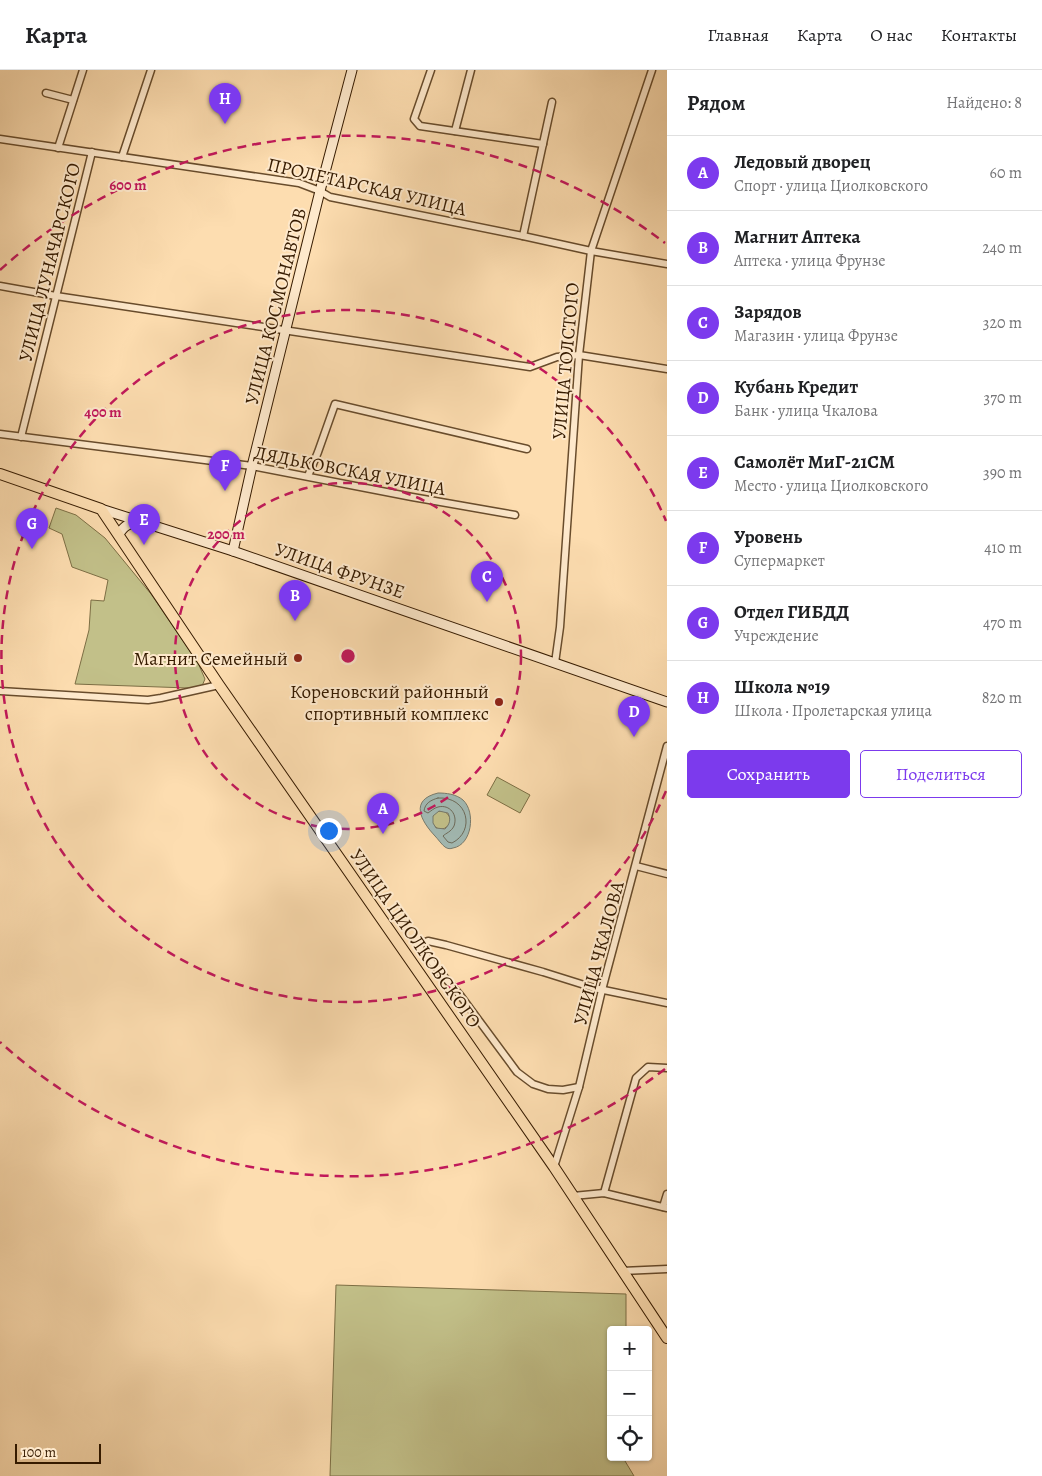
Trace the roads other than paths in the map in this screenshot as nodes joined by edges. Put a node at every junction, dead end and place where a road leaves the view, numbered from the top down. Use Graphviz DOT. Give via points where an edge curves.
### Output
graph roads {
  1 [pos="83,70"];
  2 [pos="151,70"];
  3 [pos="352,70"];
  4 [pos="431,70"];
  5 [pos="471,70"];
  6 [pos="652,70"];
  7 [pos="46,93"];
  8 [pos="73,100"];
  9 [pos="552,102"];
  10 [pos="455,131"];
  11 [pos="0,139"];
  12 [pos="543,144"];
  13 [pos="58,148"];
  14 [pos="92,152"];
  15 [pos="122,157"];
  16 [pos="320,191"];
  17 [pos="523,236"];
  18 [pos="590,252"];
  19 [pos="667,264"];
  20 [pos="0,286"];
  21 [pos="56,296"];
  22 [pos="285,331"];
  23 [pos="579,355"];
  24 [pos="667,369"];
  25 [pos="0,434"];
  26 [pos="22,437"];
  27 [pos="527,449"];
  28 [pos="252,466"];
  29 [pos="0,474"];
  30 [pos="308,476"];
  31 [pos="101,509"];
  32 [pos="515,515"];
  33 [pos="146,523"];
  34 [pos="118,534"];
  35 [pos="233,551"];
  36 [pos="554,663"];
  37 [pos="219,685"];
  38 [pos="0,691"];
  39 [pos="667,702"];
  40 [pos="667,746"];
  41 [pos="636,866"];
  42 [pos="667,874"];
  43 [pos="602,990"];
  44 [pos="667,1003"];
  45 [pos="667,1068"];
  46 [pos="579,1087"];
  47 [pos="554,1167"];
  48 [pos="604,1193"];
  49 [pos="667,1194"];
  50 [pos="573,1196"];
  51 [pos="665,1208"];
  52 [pos="667,1269"];
  53 [pos="622,1271"];
  54 [pos="667,1338"];
  1 -- 8 [label="street, УЛИЦА ЛУНАЧАРСКОГО"];
  2 -- 15 [label="street"];
  3 -- 16 [label="main road, УЛИЦА КОСМОНАВТОВ"];
  4 -- 10 [label="street" via="414,119 420,126"];
  5 -- 10 [label="street"];
  6 -- 18 [label="street, УЛИЦА ТОЛСТОГО"];
  7 -- 8 [label="street"];
  8 -- 13 [label="street, УЛИЦА ЛУНАЧАРСКОГО"];
  9 -- 12 [label="street"];
  10 -- 12 [label="street"];
  11 -- 13 [label="street, ПРОЛЕТАРСКАЯ УЛИЦА"];
  12 -- 17 [label="street"];
  13 -- 14 [label="street, ПРОЛЕТАРСКАЯ УЛИЦА"];
  14 -- 15 [label="street, ПРОЛЕТАРСКАЯ УЛИЦА"];
  14 -- 21 [label="street, УЛИЦА ЛУНАЧАРСКОГО"];
  15 -- 16 [label="street, ПРОЛЕТАРСКАЯ УЛИЦА" via="299,183"];
  16 -- 17 [label="street, ПРОЛЕТАРСКАЯ УЛИЦА" via="330,197"];
  16 -- 22 [label="main road, УЛИЦА КОСМОНАВТОВ"];
  17 -- 18 [label="street, ПРОЛЕТАРСКАЯ УЛИЦА"];
  18 -- 19 [label="street, ПРОЛЕТАРСКАЯ УЛИЦА"];
  18 -- 23 [label="street, УЛИЦА ТОЛСТОГО"];
  20 -- 21 [label="street"];
  21 -- 22 [label="street"];
  21 -- 26 [label="street, УЛИЦА ЛУНАЧАРСКОГО"];
  22 -- 23 [label="street" via="530,367 557,357"];
  22 -- 28 [label="main road, УЛИЦА КОСМОНАВТОВ"];
  23 -- 24 [label="street"];
  23 -- 36 [label="street, УЛИЦА ТОЛСТОГО" via="560,626"];
  25 -- 26 [label="street, ДЯДЬКОВСКАЯ УЛИЦА"];
  26 -- 28 [label="street, ДЯДЬКОВСКАЯ УЛИЦА"];
  27 -- 30 [label="street" via="335,404"];
  28 -- 30 [label="street, ДЯДЬКОВСКАЯ УЛИЦА"];
  28 -- 35 [label="main road, УЛИЦА КОСМОНАВТОВ"];
  29 -- 31 [label="main road, УЛИЦА ФРУНЗЕ"];
  30 -- 32 [label="street, ДЯДЬКОВСКАЯ УЛИЦА"];
  31 -- 33 [label="main road, УЛИЦА ФРУНЗЕ"];
  31 -- 34 [label="main road, УЛИЦА ЦИОЛКОВСКОГО"];
  33 -- 34 [label="main road" via="127,524"];
  33 -- 35 [label="main road, УЛИЦА ФРУНЗЕ"];
  34 -- 37 [label="main road, УЛИЦА ЦИОЛКОВСКОГО"];
  35 -- 36 [label="main road, УЛИЦА ФРУНЗЕ"];
  36 -- 39 [label="main road, УЛИЦА ФРУНЗЕ"];
  37 -- 38 [label="street" via="148,700"];
  37 -- 47 [label="main road, УЛИЦА ЦИОЛКОВСКОГО"];
  40 -- 41 [label="street, УЛИЦА ЧКАЛОВА"];
  41 -- 42 [label="street"];
  41 -- 43 [label="street, УЛИЦА ЧКАЛОВА"];
  43 -- 44 [label="street"];
  43 -- 46 [label="street, УЛИЦА ЧКАЛОВА"];
  43 -- 46 [label="street" via="446,945 421,944 420,949 460,995 517,1072 533,1084 548,1089"];
  45 -- 48 [label="street" via="648,1067 636,1078"];
  46 -- 47 [label="street, УЛИЦА ЧКАЛОВА"];
  47 -- 50 [label="main road, УЛИЦА ЦИОЛКОВСКОГО"];
  48 -- 50 [label="street"];
  48 -- 51 [label="street"];
  49 -- 51 [label="street"];
  50 -- 53 [label="main road, УЛИЦА ЦИОЛКОВСКОГО"];
  52 -- 53 [label="street"];
  53 -- 54 [label="main road, УЛИЦА ЦИОЛКОВСКОГО"];
}
